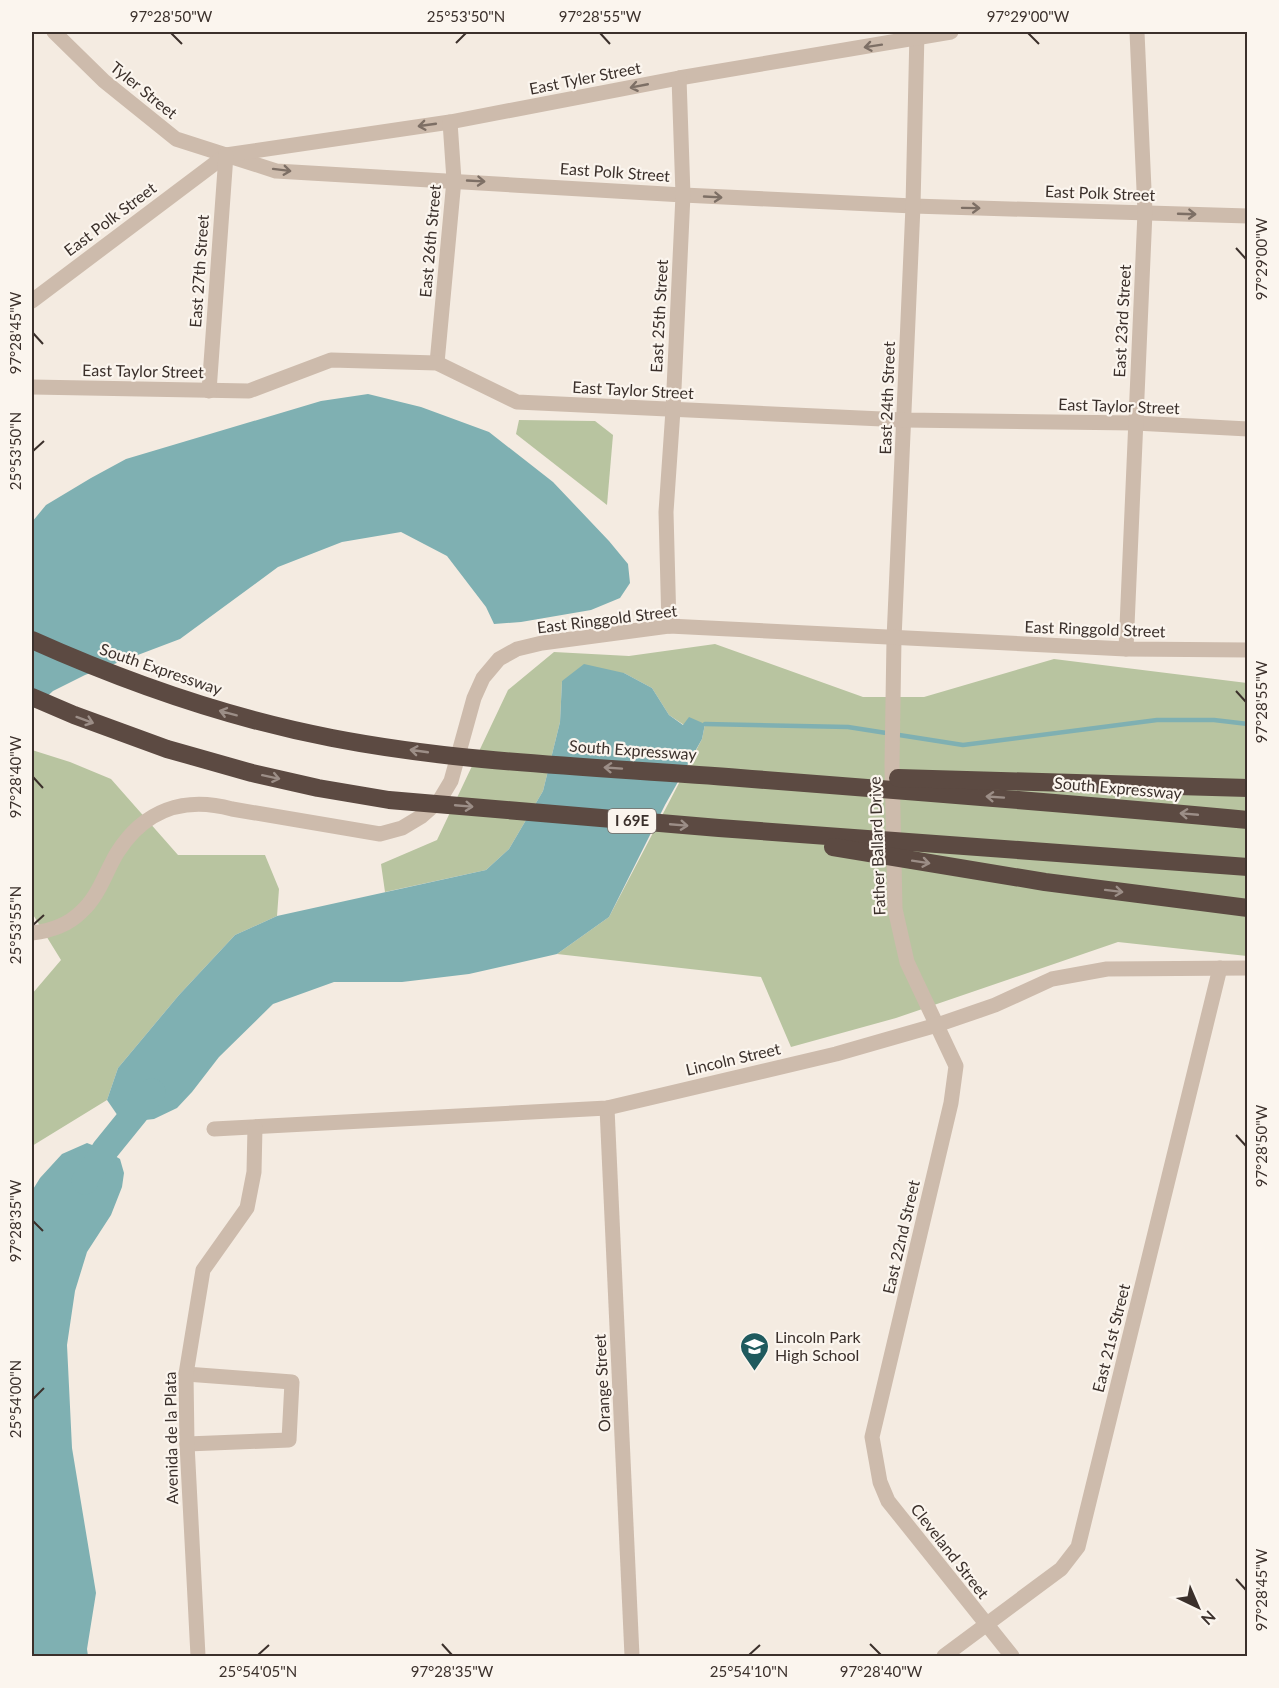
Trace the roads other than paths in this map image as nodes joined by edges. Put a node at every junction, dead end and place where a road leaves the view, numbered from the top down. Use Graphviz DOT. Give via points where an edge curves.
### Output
graph roads {
  1 [pos="54,32"];
  2 [pos="951,32"];
  3 [pos="1137,32"];
  4 [pos="917,35"];
  5 [pos="679,78"];
  6 [pos="450,122"];
  7 [pos="226,154"];
  8 [pos="454,180"];
  9 [pos="683,195"];
  10 [pos="913,206"];
  11 [pos="1145,212"];
  12 [pos="1248,216"];
  13 [pos="32,301"];
  14 [pos="437,363"];
  15 [pos="32,387"];
  16 [pos="209,391"];
  17 [pos="673,410"];
  18 [pos="904,420"];
  19 [pos="1135,423"];
  20 [pos="1248,429"];
  21 [pos="669,626"];
  22 [pos="894,639"];
  23 [pos="32,640"];
  24 [pos="1126,649"];
  25 [pos="1248,650"];
  26 [pos="32,697"];
  27 [pos="892,765"];
  28 [pos="672,773"];
  29 [pos="1248,788"];
  30 [pos="1248,820"];
  31 [pos="719,828"];
  32 [pos="1248,867"];
  33 [pos="1248,908"];
  34 [pos="32,933"];
  35 [pos="1220,968"];
  36 [pos="1248,968"];
  37 [pos="937,1025"];
  38 [pos="608,1108"];
  39 [pos="255,1127"];
  40 [pos="214,1129"];
  41 [pos="186,1374"];
  42 [pos="187,1444"];
  43 [pos="876,1460"];
  44 [pos="985,1624"];
  45 [pos="198,1656"];
  46 [pos="632,1656"];
  47 [pos="944,1656"];
  48 [pos="1012,1656"];
  1 -- 7 [label="street, Tyler Street" via="104,81 176,139"];
  2 -- 4 [label="street, East Tyler Street"];
  3 -- 11 [label="street, East 23rd Street"];
  4 -- 5 [label="street, East Tyler Street, one-way"];
  4 -- 10 [label="street, East 24th Street"];
  5 -- 6 [label="street, East Tyler Street, one-way"];
  5 -- 9 [label="street, East 25th Street"];
  6 -- 7 [label="street, East Tyler Street, one-way"];
  6 -- 8 [label="street, East 26th Street"];
  7 -- 8 [label="street, East Polk Street, one-way" via="276,171"];
  7 -- 13 [label="street, East Polk Street"];
  7 -- 16 [label="street, East 27th Street"];
  8 -- 9 [label="street, East Polk Street, one-way"];
  8 -- 14 [label="street, East 26th Street"];
  9 -- 10 [label="street, East Polk Street, one-way"];
  9 -- 17 [label="street, East 25th Street"];
  10 -- 11 [label="street, East Polk Street, one-way"];
  10 -- 18 [label="street, East 24th Street"];
  11 -- 12 [label="street, East Polk Street, one-way"];
  11 -- 19 [label="street, East 23rd Street"];
  14 -- 16 [label="street, East Taylor Street" via="331,360 249,391"];
  14 -- 17 [label="street, East Taylor Street" via="517,402"];
  15 -- 16 [label="street, East Taylor Street"];
  17 -- 18 [label="street, East Taylor Street"];
  17 -- 21 [label="street, East 25th Street" via="666,512"];
  18 -- 19 [label="street, East Taylor Street"];
  18 -- 22 [label="street, East 24th Street"];
  19 -- 20 [label="street, East Taylor Street"];
  19 -- 24 [label="street, East 23rd Street"];
  21 -- 22 [label="street, East Ringgold Street"];
  21 -- 34 [label="street, East Ringgold Street" via="542,643 500,660 483,678 474,698 451,781 439,801 402,828 380,834 212,804 173,807 138,826 118,852 94,898 81,912 65,924"];
  22 -- 24 [label="street, East Ringgold Street"];
  22 -- 27 [label="street, East 24th Street"];
  28 -- 23 [label="highway, South Expressway, one-way, bridge" via="448,755 332,738 205,706 102,671"];
  24 -- 25 [label="street, East Ringgold Street"];
  26 -- 31 [label="highway, I 69E, one-way, bridge" via="167,749 318,788 389,800"];
  27 -- 37 [label="street, Father Ballard Drive" via="895,909 907,962"];
  28 -- 29 [label="highway, bridge"];
  30 -- 28 [label="highway, South Expressway, one-way, bridge"];
  31 -- 32 [label="highway, I 69E, bridge"];
  31 -- 33 [label="highway, one-way, bridge" via="1045,882"];
  35 -- 36 [label="street, Lincoln Street"];
  35 -- 37 [label="street, Lincoln Street" via="1107,969 1052,979"];
  35 -- 44 [label="street, East 21st Street" via="1078,1547 1061,1569"];
  37 -- 38 [label="street, Lincoln Street" via="836,1054"];
  37 -- 43 [label="street, East 22nd Street" via="956,1066 951,1103 872,1437"];
  38 -- 39 [label="street, Lincoln Street"];
  38 -- 46 [label="street, Orange Street"];
  39 -- 40 [label="street, Lincoln Street"];
  39 -- 41 [label="street, Avenida de la Plata" via="254,1172 247,1208 203,1270"];
  41 -- 42 [label="street, Avenida de la Plata"];
  41 -- 42 [label="street" via="292,1382 290,1440"];
  42 -- 45 [label="street, Avenida de la Plata"];
  43 -- 44 [label="street, Cleveland Street" via="888,1502"];
  44 -- 47 [label="street, East 21st Street"];
  44 -- 48 [label="street, Cleveland Street"];
}
